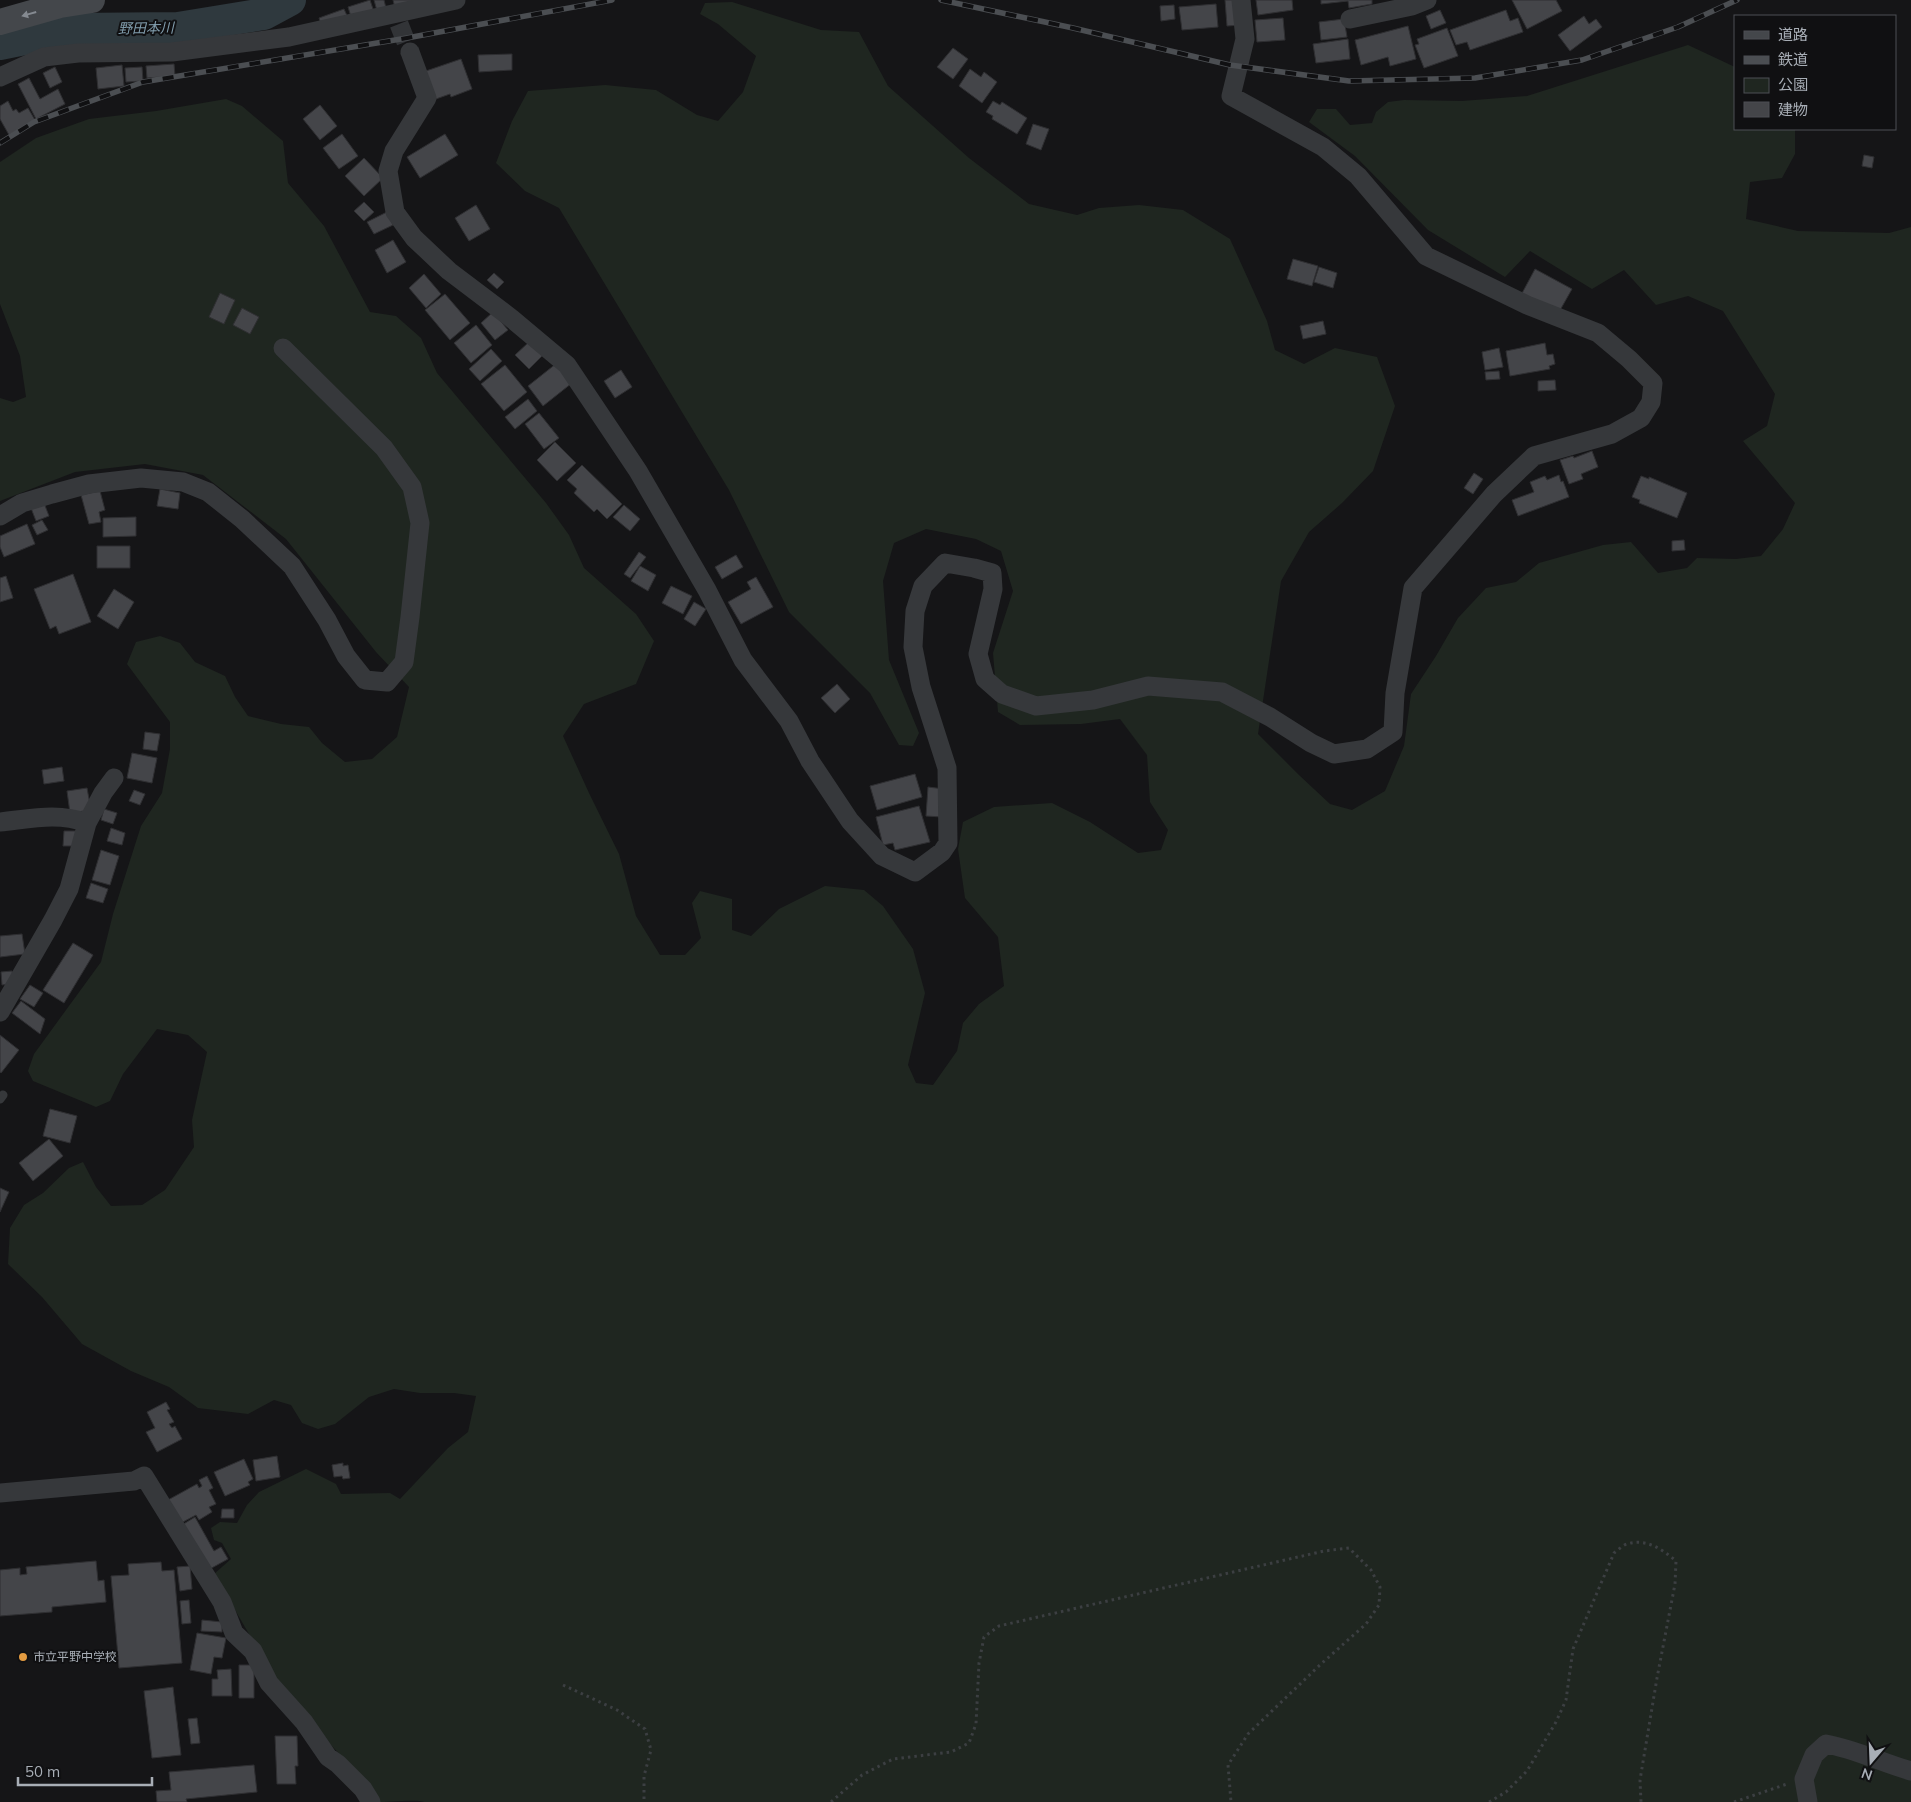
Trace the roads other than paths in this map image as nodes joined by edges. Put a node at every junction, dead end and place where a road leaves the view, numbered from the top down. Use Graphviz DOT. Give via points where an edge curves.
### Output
graph roads {
  1 [pos="92,0"];
  2 [pos="456,0"];
  3 [pos="1240,0"];
  4 [pos="1427,0"];
  5 [pos="1350,19"];
  6 [pos="0,22"];
  7 [pos="410,52"];
  8 [pos="0,77"];
  9 [pos="283,348"];
  10 [pos="0,516"];
  11 [pos="114,778"];
  12 [pos="0,822"];
  13 [pos="87,823"];
  14 [pos="0,1012"];
  15 [pos="0,1493"];
  16 [pos="1911,1771"];
  17 [pos="372,1802"];
  18 [pos="1808,1802"];
  1 -- 6 [label="main road, one-way" via="60,5"];
  2 -- 8 [label="street" via="397,19 289,37 172,52 78,53 44,57"];
  3 -- 7 [label="street" via="1245,39 1231,96 1323,147 1358,176 1426,256 1527,305 1598,333 1653,383 1651,402 1641,418 1612,434 1534,456 1494,494 1413,588 1395,693 1393,732 1367,749 1334,754 1222,692 1148,686 1093,700 1036,706 1002,694 985,678 978,654 993,589 992,573 945,563 923,586 915,610 913,647 921,687 947,768 948,843 942,852 915,872 882,856 850,821 810,761 789,721 743,660 707,590 638,471 567,365 449,271 414,238 395,212 388,171 394,151 427,98"];
  4 -- 5 [label="street"];
  9 -- 10 [label="street" via="384,448 412,487 420,523 410,617 404,662 388,682 365,680 346,656 292,566 242,518 208,492 183,482 141,478 106,482 22,503"];
  11 -- 13 [label="street"];
  12 -- 13 [label="street" via="51,816"];
  13 -- 14 [label="street" via="69,889"];
  15 -- 17 [label="street" via="134,1481 144,1476 222,1602 234,1633 253,1651 269,1682 304,1722 328,1757 363,1789"];
  16 -- 18 [label="street" via="1846,1747 1826,1744 1814,1755 1804,1779"];
}
